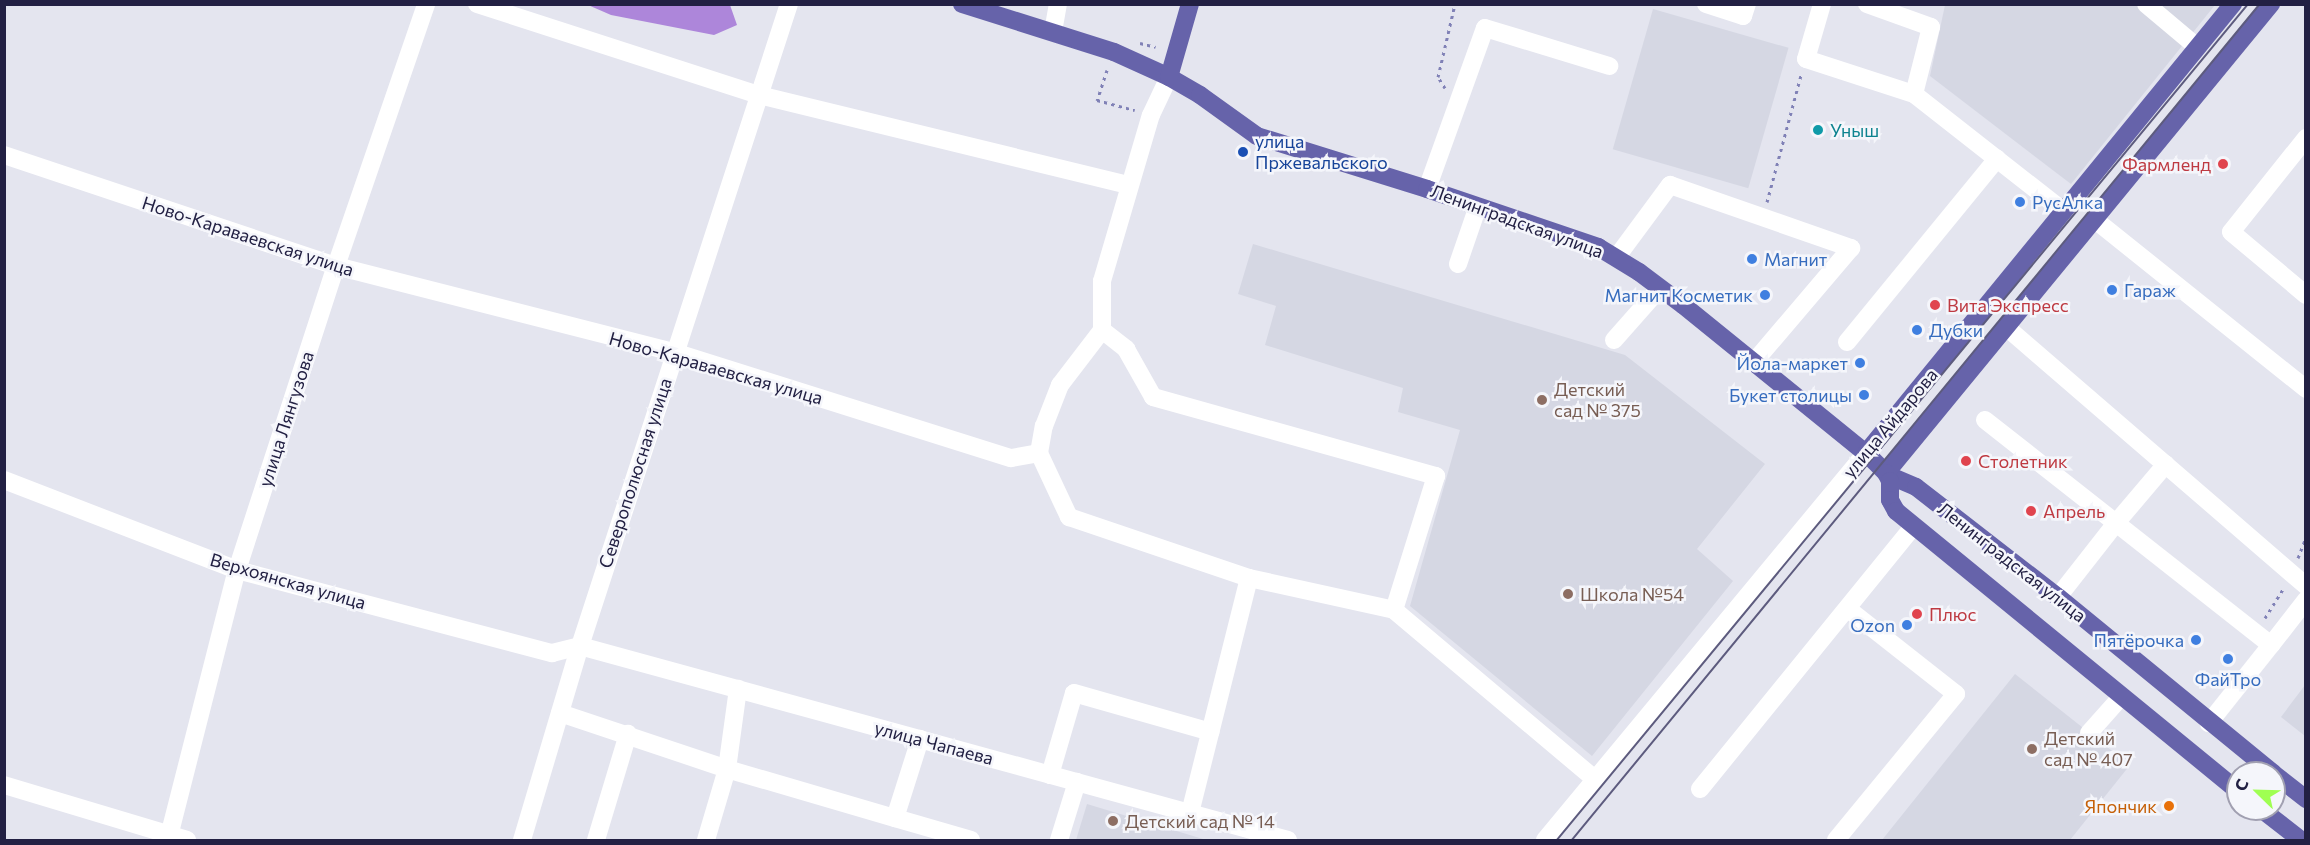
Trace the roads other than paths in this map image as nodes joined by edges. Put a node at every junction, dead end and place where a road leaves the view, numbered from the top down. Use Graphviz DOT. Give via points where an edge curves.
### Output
graph roads {
  1 [pos="426,4"];
  2 [pos="477,4"];
  3 [pos="789,4"];
  4 [pos="962,4"];
  5 [pos="1058,4"];
  6 [pos="1190,4"];
  7 [pos="1706,4"];
  8 [pos="1747,4"];
  9 [pos="1822,4"];
  10 [pos="1867,4"];
  11 [pos="2146,4"];
  12 [pos="2233,4"];
  13 [pos="2271,4"];
  14 [pos="1053,32"];
  15 [pos="2197,47"];
  16 [pos="1609,66"];
  17 [pos="1169,77"];
  18 [pos="1914,94"];
  19 [pos="759,95"];
  20 [pos="2306,138"];
  21 [pos="4,155"];
  22 [pos="1997,159"];
  23 [pos="1129,185"];
  24 [pos="1427,189"];
  25 [pos="1478,206"];
  26 [pos="2063,211"];
  27 [pos="2094,219"];
  28 [pos="1616,258"];
  29 [pos="1458,264"];
  30 [pos="336,266"];
  31 [pos="1660,288"];
  32 [pos="2306,295"];
  33 [pos="2005,326"];
  34 [pos="1102,330"];
  35 [pos="1614,340"];
  36 [pos="1847,342"];
  37 [pos="674,352"];
  38 [pos="1753,363"];
  39 [pos="2306,389"];
  40 [pos="1985,420"];
  41 [pos="1039,453"];
  42 [pos="1866,453"];
  43 [pos="2166,464"];
  44 [pos="1886,473"];
  45 [pos="4,480"];
  46 [pos="2116,523"];
  47 [pos="1914,526"];
  48 [pos="237,570"];
  49 [pos="1249,578"];
  50 [pos="2306,586"];
  51 [pos="2058,597"];
  52 [pos="2306,600"];
  53 [pos="1848,609"];
  54 [pos="1394,610"];
  55 [pos="2271,645"];
  56 [pos="580,646"];
  57 [pos="738,690"];
  58 [pos="2121,697"];
  59 [pos="560,713"];
  60 [pos="2210,723"];
  61 [pos="1210,732"];
  62 [pos="2089,733"];
  63 [pos="628,734"];
  64 [pos="920,739"];
  65 [pos="2258,761"];
  66 [pos="727,769"];
  67 [pos="1050,775"];
  68 [pos="1595,779"];
  69 [pos="2226,781"];
  70 [pos="1077,782"];
  71 [pos="2286,783"];
  72 [pos="4,785"];
  73 [pos="1700,789"];
  74 [pos="2306,799"];
  75 [pos="1190,813"];
  76 [pos="896,818"];
  77 [pos="2276,821"];
  78 [pos="175,839"];
  79 [pos="522,840"];
  80 [pos="596,840"];
  81 [pos="706,840"];
  82 [pos="970,840"];
  83 [pos="1059,840"];
  84 [pos="1281,840"];
  85 [pos="1545,840"];
  86 [pos="1836,840"];
  87 [pos="2301,840"];
  1 -- 30 [label="street, улица Лянгузова"];
  2 -- 19 [label="street"];
  3 -- 19 [label="street, Северополюсная улица"];
  4 -- 14 [label="main road, Ленинградская улица"];
  5 -- 14 [label="street"];
  6 -- 17 [label="main road"];
  7 -- 8 [label="street" via="1743,16"];
  9 -- 18 [label="street" via="1806,59"];
  10 -- 18 [label="street" via="1931,27"];
  11 -- 15 [label="street"];
  12 -- 15 [label="main road, улица Айдарова"];
  13 -- 27 [label="main road, улица Айдарова"];
  14 -- 17 [label="main road, Ленинградская улица" via="1114,52"];
  15 -- 26 [label="main road, улица Айдарова"];
  16 -- 24 [label="street" via="1485,28"];
  17 -- 23 [label="street" via="1151,115"];
  17 -- 24 [label="main road, Ленинградская улица" via="1257,136"];
  18 -- 22 [label="street"];
  19 -- 23 [label="street"];
  19 -- 37 [label="street, Северополюсная улица"];
  20 -- 32 [label="street" via="2231,232"];
  21 -- 30 [label="street, Ново-Караваевская улица"];
  22 -- 26 [label="street"];
  22 -- 36 [label="street"];
  23 -- 34 [label="street" via="1102,281"];
  24 -- 25 [label="main road, Ленинградская улица"];
  25 -- 28 [label="main road, Ленинградская улица" via="1598,247"];
  25 -- 29 [label="street"];
  26 -- 42 [label="main road, улица Айдарова"];
  27 -- 33 [label="main road, улица Айдарова"];
  27 -- 39 [label="street"];
  28 -- 31 [label="main road, Ленинградская улица"];
  28 -- 38 [label="street" via="1670,185 1851,248"];
  30 -- 37 [label="street, Ново-Караваевская улица"];
  30 -- 48 [label="street, улица Лянгузова"];
  31 -- 35 [label="street"];
  31 -- 38 [label="main road, Ленинградская улица"];
  33 -- 43 [label="street"];
  33 -- 44 [label="main road, улица Айдарова"];
  34 -- 41 [label="street" via="1060,385 1044,426"];
  34 -- 54 [label="street" via="1126,349 1153,397 1436,476"];
  37 -- 41 [label="street, Ново-Караваевская улица" via="1011,458"];
  37 -- 56 [label="street, Северополюсная улица"];
  38 -- 42 [label="main road, Ленинградская улица"];
  40 -- 46 [label="street"];
  41 -- 49 [label="street" via="1069,517"];
  42 -- 44 [label="main road, Ленинградская улица"];
  42 -- 68 [label="street, улица Айдарова"];
  43 -- 46 [label="street"];
  43 -- 50 [label="street"];
  44 -- 47 [label="main road, Ленинградская улица" via="1892,506"];
  44 -- 51 [label="main road, Ленинградская улица" via="1916,486"];
  45 -- 48 [label="street, Верхоянская улица"];
  46 -- 51 [label="street"];
  46 -- 55 [label="street"];
  47 -- 53 [label="street"];
  47 -- 58 [label="main road, Ленинградская улица"];
  48 -- 56 [label="street, Верхоянская улица" via="552,653"];
  48 -- 78 [label="street, улица Лянгузова"];
  49 -- 54 [label="street"];
  49 -- 61 [label="street"];
  51 -- 60 [label="main road, Ленинградская улица"];
  52 -- 55 [label="street"];
  53 -- 73 [label="street"];
  53 -- 86 [label="street" via="1956,694"];
  54 -- 68 [label="street"];
  55 -- 60 [label="street"];
  56 -- 57 [label="street, улица Чапаева"];
  56 -- 59 [label="street, Северополюсная улица"];
  57 -- 64 [label="street, улица Чапаева"];
  57 -- 66 [label="street"];
  58 -- 62 [label="street"];
  58 -- 69 [label="main road, Ленинградская улица"];
  59 -- 63 [label="street"];
  59 -- 79 [label="street, Северополюсная улица"];
  60 -- 65 [label="main road, Ленинградская улица"];
  61 -- 67 [label="street" via="1074,693"];
  61 -- 75 [label="street"];
  63 -- 66 [label="street"];
  63 -- 80 [label="street"];
  64 -- 67 [label="street, улица Чапаева"];
  64 -- 76 [label="street"];
  66 -- 76 [label="street"];
  66 -- 81 [label="street"];
  67 -- 70 [label="street, улица Чапаева"];
  68 -- 85 [label="street, улица Айдарова"];
  70 -- 75 [label="street, улица Чапаева"];
  70 -- 83 [label="street"];
  71 -- 74 [label="main road, Ленинградская улица"];
  72 -- 78 [label="street"];
  75 -- 84 [label="street, улица Чапаева"];
  76 -- 82 [label="street"];
  77 -- 87 [label="main road"];
}
